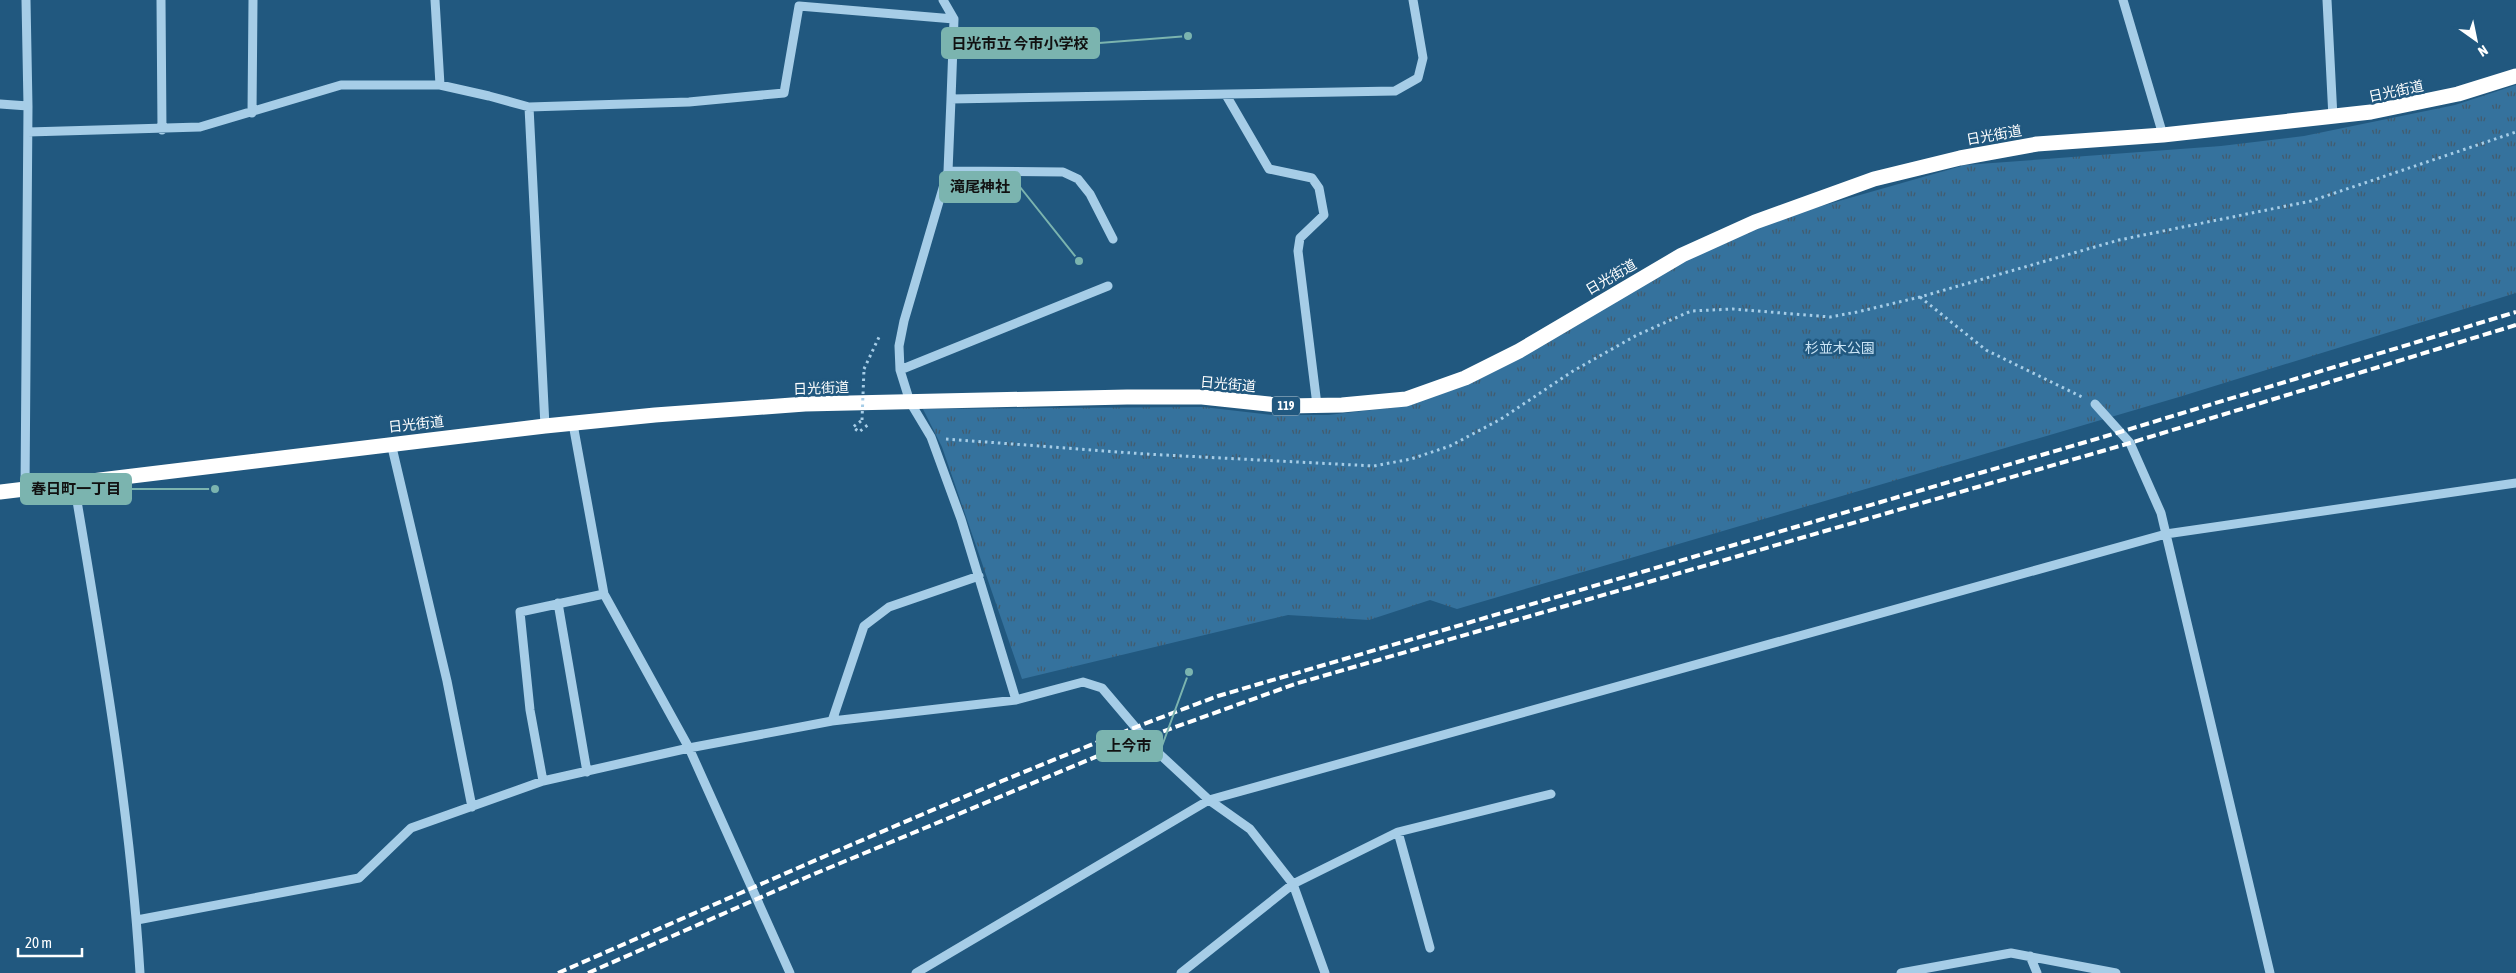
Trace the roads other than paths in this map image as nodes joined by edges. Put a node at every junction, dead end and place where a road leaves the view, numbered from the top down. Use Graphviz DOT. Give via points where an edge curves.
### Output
graph roads {
  1 [pos="26,0"];
  2 [pos="161,0"];
  3 [pos="253,0"];
  4 [pos="435,0"];
  5 [pos="942,0"];
  6 [pos="1413,0"];
  7 [pos="2123,0"];
  8 [pos="2327,0"];
  9 [pos="954,18"];
  10 [pos="2516,76"];
  11 [pos="440,85"];
  12 [pos="1226,94"];
  13 [pos="951,99"];
  14 [pos="0,104"];
  15 [pos="28,106"];
  16 [pos="529,107"];
  17 [pos="252,113"];
  18 [pos="2333,118"];
  19 [pos="162,130"];
  20 [pos="28,132"];
  21 [pos="2164,135"];
  22 [pos="948,171"];
  23 [pos="1113,239"];
  24 [pos="1108,286"];
  25 [pos="900,370"];
  26 [pos="910,402"];
  27 [pos="2095,404"];
  28 [pos="1317,405"];
  29 [pos="573,424"];
  30 [pos="545,426"];
  31 [pos="391,443"];
  32 [pos="74,483"];
  33 [pos="2516,483"];
  34 [pos="25,489"];
  35 [pos="0,492"];
  36 [pos="2166,534"];
  37 [pos="978,576"];
  38 [pos="604,594"];
  39 [pos="558,604"];
  40 [pos="1016,700"];
  41 [pos="832,721"];
  42 [pos="689,748"];
  43 [pos="587,772"];
  44 [pos="543,781"];
  45 [pos="1551,794"];
  46 [pos="1209,800"];
  47 [pos="472,807"];
  48 [pos="1398,832"];
  49 [pos="1293,884"];
  50 [pos="137,920"];
  51 [pos="1430,948"];
  52 [pos="2030,956"];
  53 [pos="140,973"];
  54 [pos="790,973"];
  55 [pos="916,973"];
  56 [pos="1181,973"];
  57 [pos="1325,973"];
  58 [pos="1901,973"];
  59 [pos="2037,973"];
  60 [pos="2116,973"];
  61 [pos="2270,973"];
  1 -- 15 [label="street"];
  2 -- 19 [label="street"];
  3 -- 17 [label="street"];
  4 -- 11 [label="street"];
  5 -- 9 [label="street"];
  6 -- 12 [label="street" via="1424,58 1418,78 1396,91"];
  7 -- 21 [label="street"];
  8 -- 18 [label="street"];
  9 -- 13 [label="street"];
  9 -- 16 [label="street" via="799,6 784,93 689,102"];
  10 -- 18 [label="highway, 日光街道 / 119" via="2458,94"];
  11 -- 16 [label="street"];
  11 -- 17 [label="street" via="341,85"];
  12 -- 13 [label="street"];
  12 -- 28 [label="street" via="1269,169 1312,178 1319,188 1324,215 1300,238 1298,251"];
  13 -- 22 [label="street"];
  14 -- 15 [label="street"];
  15 -- 20 [label="street"];
  16 -- 30 [label="street"];
  17 -- 19 [label="street" via="200,127"];
  18 -- 21 [label="highway, 日光街道 / 119"];
  19 -- 20 [label="street"];
  20 -- 34 [label="street"];
  21 -- 28 [label="highway, 日光街道 / 119" via="2037,144 1874,179 1755,222 1682,255 1519,351 1465,378 1406,398"];
  22 -- 23 [label="street" via="1063,172 1078,178"];
  22 -- 25 [label="street" via="904,321 899,346"];
  24 -- 25 [label="street"];
  25 -- 26 [label="street"];
  26 -- 28 [label="highway, 日光街道 / 119" via="1192,397 1287,406"];
  26 -- 29 [label="highway, 日光街道 / 119" via="805,404"];
  26 -- 37 [label="street" via="930,437 961,519"];
  27 -- 36 [label="street" via="2130,443 2161,513"];
  29 -- 30 [label="highway, 日光街道 / 119"];
  29 -- 38 [label="street"];
  30 -- 31 [label="highway, 日光街道 / 119"];
  31 -- 32 [label="highway, 日光街道 / 119"];
  31 -- 47 [label="street"];
  32 -- 34 [label="highway, 日光街道 / 119"];
  32 -- 50 [label="street" via="117,745"];
  33 -- 36 [label="street"];
  34 -- 35 [label="highway, 日光街道 / 119"];
  36 -- 46 [label="street"];
  36 -- 61 [label="street"];
  37 -- 40 [label="street"];
  37 -- 41 [label="street" via="889,607 864,626"];
  38 -- 39 [label="street"];
  38 -- 42 [label="street"];
  39 -- 43 [label="street"];
  39 -- 44 [label="street" via="520,612 530,710"];
  40 -- 41 [label="street"];
  40 -- 46 [label="street" via="1083,682 1102,688 1153,748"];
  41 -- 42 [label="street"];
  42 -- 43 [label="street"];
  42 -- 54 [label="street"];
  43 -- 44 [label="street"];
  44 -- 47 [label="street"];
  45 -- 48 [label="street"];
  46 -- 49 [label="street" via="1250,829"];
  46 -- 55 [label="street"];
  47 -- 50 [label="street" via="411,828 359,878"];
  48 -- 49 [label="street"];
  48 -- 51 [label="street"];
  49 -- 56 [label="street"];
  49 -- 57 [label="street"];
  50 -- 53 [label="street"];
  52 -- 58 [label="street" via="2011,953"];
  52 -- 59 [label="street"];
  52 -- 60 [label="street"];
}
